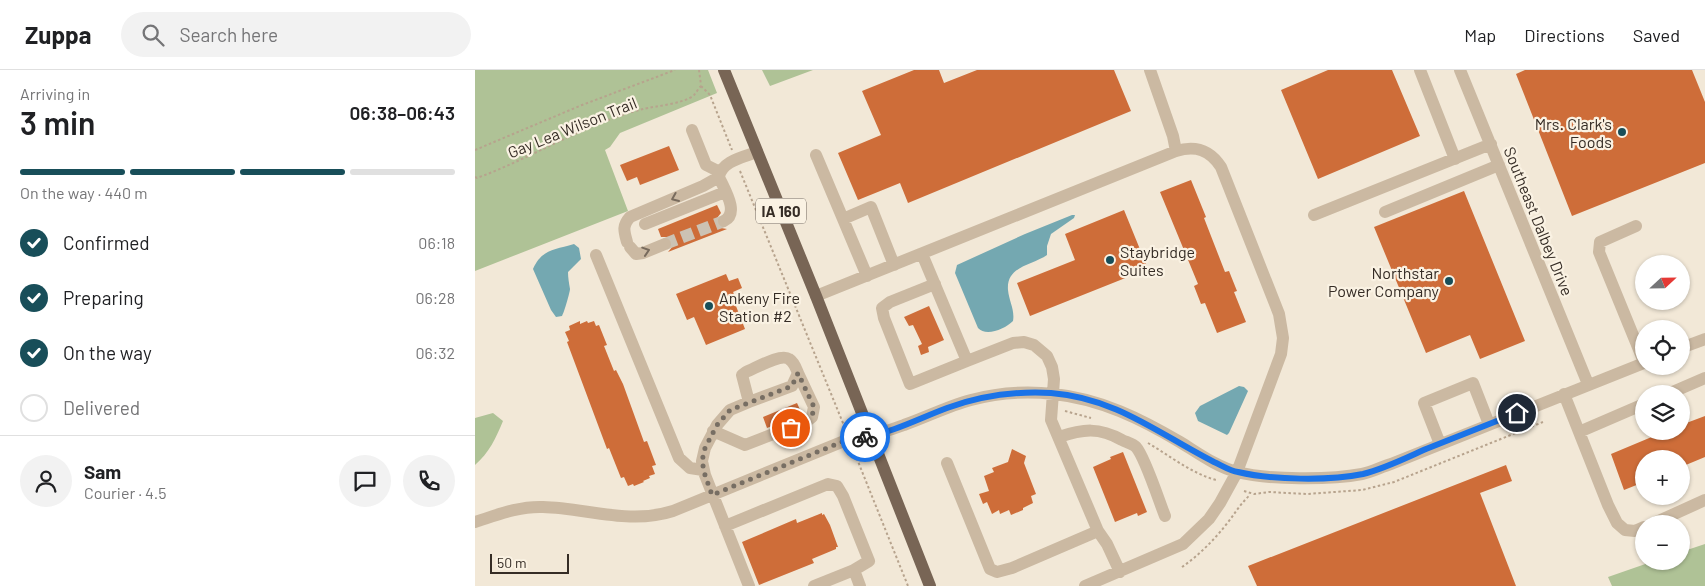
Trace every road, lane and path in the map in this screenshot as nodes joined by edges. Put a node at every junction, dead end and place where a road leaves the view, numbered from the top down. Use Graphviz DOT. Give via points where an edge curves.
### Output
graph roads {
  1 [pos="675,70"];
  2 [pos="699,70"];
  3 [pos="724,70"];
  4 [pos="1150,70"];
  5 [pos="1421,70"];
  6 [pos="1460,70"];
  7 [pos="701,86"];
  8 [pos="692,130"];
  9 [pos="1491,144"];
  10 [pos="475,150"];
  11 [pos="1176,151"];
  12 [pos="757,152"];
  13 [pos="816,155"];
  14 [pos="1455,159"];
  15 [pos="736,160"];
  16 [pos="1499,165"];
  17 [pos="720,175"];
  18 [pos="476,178"];
  19 [pos="725,192"];
  20 [pos="1385,212"];
  21 [pos="1314,215"];
  22 [pos="843,219"];
  23 [pos="723,221"];
  24 [pos="645,224"];
  25 [pos="1636,226"];
  26 [pos="665,244"];
  27 [pos="923,254"];
  28 [pos="596,255"];
  29 [pos="894,265"];
  30 [pos="867,276"];
  31 [pos="935,284"];
  32 [pos="816,296"];
  33 [pos="1705,339"];
  34 [pos="1635,340"];
  35 [pos="1690,345"];
  36 [pos="967,361"];
  37 [pos="1635,366"];
  38 [pos="798,373"];
  39 [pos="1705,378"];
  40 [pos="1588,384"];
  41 [pos="1689,385"];
  42 [pos="1053,393"];
  43 [pos="1564,394"];
  44 [pos="749,402"];
  45 [pos="1635,408"];
  46 [pos="1543,422"];
  47 [pos="1489,424"];
  48 [pos="713,432"];
  49 [pos="1579,432"];
  50 [pos="870,436"];
  51 [pos="1059,437"];
  52 [pos="849,439"];
  53 [pos="1440,444"];
  54 [pos="947,463"];
  55 [pos="703,470"];
  56 [pos="1237,472"];
  57 [pos="1244,491"];
  58 [pos="1251,494"];
  59 [pos="712,495"];
  60 [pos="1705,500"];
  61 [pos="1672,515"];
  62 [pos="1165,516"];
  63 [pos="475,522"];
  64 [pos="725,526"];
  65 [pos="1098,531"];
  66 [pos="1635,531"];
  67 [pos="1182,567"];
  68 [pos="854,570"];
  69 [pos="1120,572"];
  70 [pos="749,586"];
  71 [pos="814,586"];
  72 [pos="860,586"];
  73 [pos="908,586"];
  74 [pos="931,586"];
  75 [pos="1085,586"];
  1 -- 10 [label="path"];
  2 -- 7 [label="path"];
  3 -- 12 [label="main road, IA 160"];
  4 -- 11 [label="street"];
  5 -- 14 [label="street"];
  6 -- 9 [label="street, Southeast Dalbey Drive"];
  7 -- 15 [label="path" via="711,95"];
  7 -- 18 [label="path, Gay Lea Wilson Trail" via="682,100 614,118"];
  8 -- 17 [label="street" via="706,165"];
  9 -- 14 [label="street"];
  9 -- 16 [label="street, Southeast Dalbey Drive"];
  11 -- 27 [label="street"];
  11 -- 56 [label="street" via="1203,150 1211,154 1221,167 1272,294 1281,325 1281,354"];
  12 -- 15 [label="street"];
  12 -- 32 [label="main road, IA 160"];
  13 -- 22 [label="street"];
  14 -- 21 [label="street"];
  15 -- 17 [label="street" via="723,167"];
  15 -- 52 [label="path"];
  16 -- 20 [label="street"];
  16 -- 40 [label="street, Southeast Dalbey Drive"];
  17 -- 19 [label="street"];
  17 -- 26 [label="street, one-way" via="703,186 630,217 624,223 624,232 636,254"];
  19 -- 23 [label="street" via="732,214"];
  19 -- 24 [label="street"];
  22 -- 29 [label="street" via="871,207"];
  22 -- 30 [label="street"];
  25 -- 34 [label="street" via="1600,242 1599,252"];
  27 -- 29 [label="street"];
  27 -- 31 [label="street"];
  28 -- 55 [label="street" via="679,458 690,468"];
  29 -- 30 [label="street"];
  30 -- 32 [label="street"];
  31 -- 36 [label="street"];
  31 -- 36 [label="street" via="882,308 883,318 910,384"];
  32 -- 50 [label="main road, IA 160"];
  33 -- 35 [label="street"];
  36 -- 42 [label="street" via="1013,343 1034,345 1047,356 1052,368"];
  37 -- 40 [label="street"];
  38 -- 44 [label="street" via="792,386"];
  38 -- 44 [label="street" via="794,363 781,357 747,372 742,376"];
  38 -- 48 [label="street" via="814,407 812,418 745,445"];
  39 -- 41 [label="street"];
  40 -- 43 [label="street"];
  42 -- 50 [label="street" via="1018,393 973,400"];
  42 -- 51 [label="street" via="1051,420"];
  42 -- 56 [label="street" via="1091,400 1125,413"];
  43 -- 47 [label="street"];
  43 -- 49 [label="street"];
  44 -- 48 [label="street" via="730,410"];
  45 -- 49 [label="street"];
  46 -- 58 [label="path" via="1377,487 1327,494"];
  47 -- 53 [label="street"];
  47 -- 53 [label="street" via="1473,383 1424,403"];
  48 -- 55 [label="street" via="705,448"];
  49 -- 66 [label="street" via="1617,523 1625,530"];
  50 -- 52 [label="street"];
  50 -- 74 [label="main road, IA 160"];
  51 -- 62 [label="street" via="1095,430 1136,447"];
  51 -- 65 [label="street"];
  52 -- 59 [label="street"];
  52 -- 73 [label="path"];
  53 -- 56 [label="street" via="1363,474 1298,478"];
  54 -- 65 [label="street" via="990,569 997,572 1012,568"];
  55 -- 59 [label="street"];
  56 -- 69 [label="street" via="1209,519 1183,544"];
  57 -- 58 [label="path"];
  58 -- 67 [label="path" via="1211,542"];
  59 -- 63 [label="street" via="659,515 637,517 540,507 509,511"];
  59 -- 64 [label="street"];
  60 -- 61 [label="street"];
  64 -- 68 [label="street" via="828,484 837,486 869,561"];
  64 -- 70 [label="street"];
  65 -- 69 [label="street"];
  68 -- 71 [label="street"];
  68 -- 72 [label="street"];
  69 -- 75 [label="street"];
}
